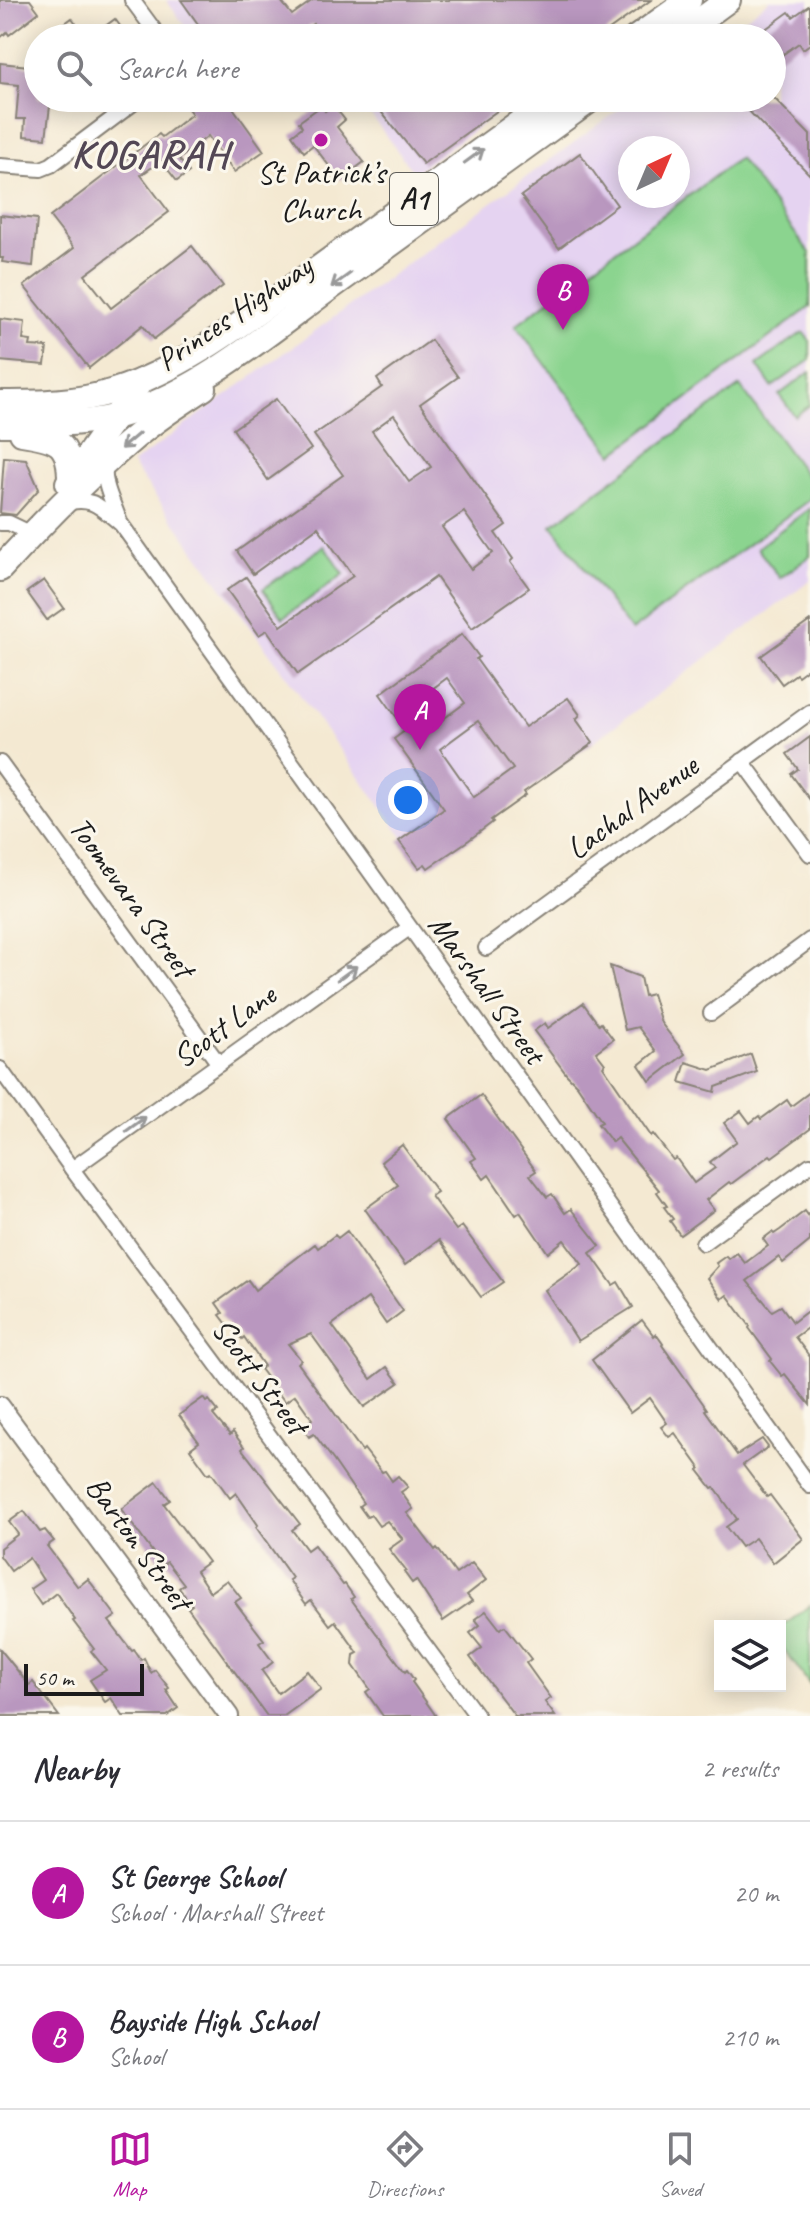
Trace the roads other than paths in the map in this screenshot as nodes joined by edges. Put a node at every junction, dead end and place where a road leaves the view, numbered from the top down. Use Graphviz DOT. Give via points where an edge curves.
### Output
graph roads {
  1 [pos="132,0"];
  2 [pos="689,0"];
  3 [pos="728,0"];
  4 [pos="150,24"];
  5 [pos="656,24"];
  6 [pos="695,24"];
  7 [pos="121,112"];
  8 [pos="534,112"];
  9 [pos="574,112"];
  10 [pos="0,166"];
  11 [pos="283,322"];
  12 [pos="141,381"];
  13 [pos="0,403"];
  14 [pos="115,416"];
  15 [pos="0,427"];
  16 [pos="105,463"];
  17 [pos="67,492"];
  18 [pos="0,523"];
  19 [pos="121,524"];
  20 [pos="32,534"];
  21 [pos="0,569"];
  22 [pos="810,712"];
  23 [pos="742,761"];
  24 [pos="0,763"];
  25 [pos="810,854"];
  26 [pos="409,928"];
  27 [pos="810,940"];
  28 [pos="486,948"];
  29 [pos="711,1013"];
  30 [pos="219,1064"];
  31 [pos="0,1069"];
  32 [pos="810,1165"];
  33 [pos="72,1169"];
  34 [pos="703,1243"];
  35 [pos="0,1406"];
  36 [pos="810,1486"];
  37 [pos="229,1716"];
  38 [pos="477,1716"];
  1 -- 4 [label="street"];
  2 -- 5 [label="main road"];
  3 -- 6 [label="main road"];
  7 -- 10 [label="street" via="51,165"];
  12 -- 8 [label="main road, Princes Highway / A1, one-way" via="222,336"];
  9 -- 11 [label="main road, Princes Highway / A1, one-way"];
  11 -- 14 [label="main road, Princes Highway / A1" via="183,389"];
  11 -- 16 [label="main road, one-way" via="263,348 156,420"];
  12 -- 13 [label="main road, Princes Highway / A1" via="95,397"];
  12 -- 14 [label="main road"];
  14 -- 15 [label="main road, Princes Highway / A1"];
  14 -- 17 [label="main road"];
  15 -- 17 [label="main road" via="60,444 69,458"];
  16 -- 17 [label="main road"];
  16 -- 19 [label="street, Marshall Street" via="105,485"];
  17 -- 19 [label="street, Marshall Street"];
  17 -- 20 [label="main road"];
  18 -- 20 [label="street"];
  19 -- 26 [label="street, Marshall Street"];
  20 -- 21 [label="main road"];
  22 -- 23 [label="street, Lachal Avenue"];
  23 -- 25 [label="street"];
  23 -- 28 [label="street, Lachal Avenue"];
  24 -- 30 [label="street, Toomevara Street"];
  30 -- 26 [label="street, Scott Lane, one-way"];
  26 -- 36 [label="street, Marshall Street"];
  27 -- 29 [label="street"];
  33 -- 30 [label="street, Scott Lane, one-way"];
  31 -- 33 [label="street, Scott Street"];
  32 -- 34 [label="street"];
  33 -- 38 [label="street, Scott Street"];
  35 -- 37 [label="street, Barton Street"];
}
